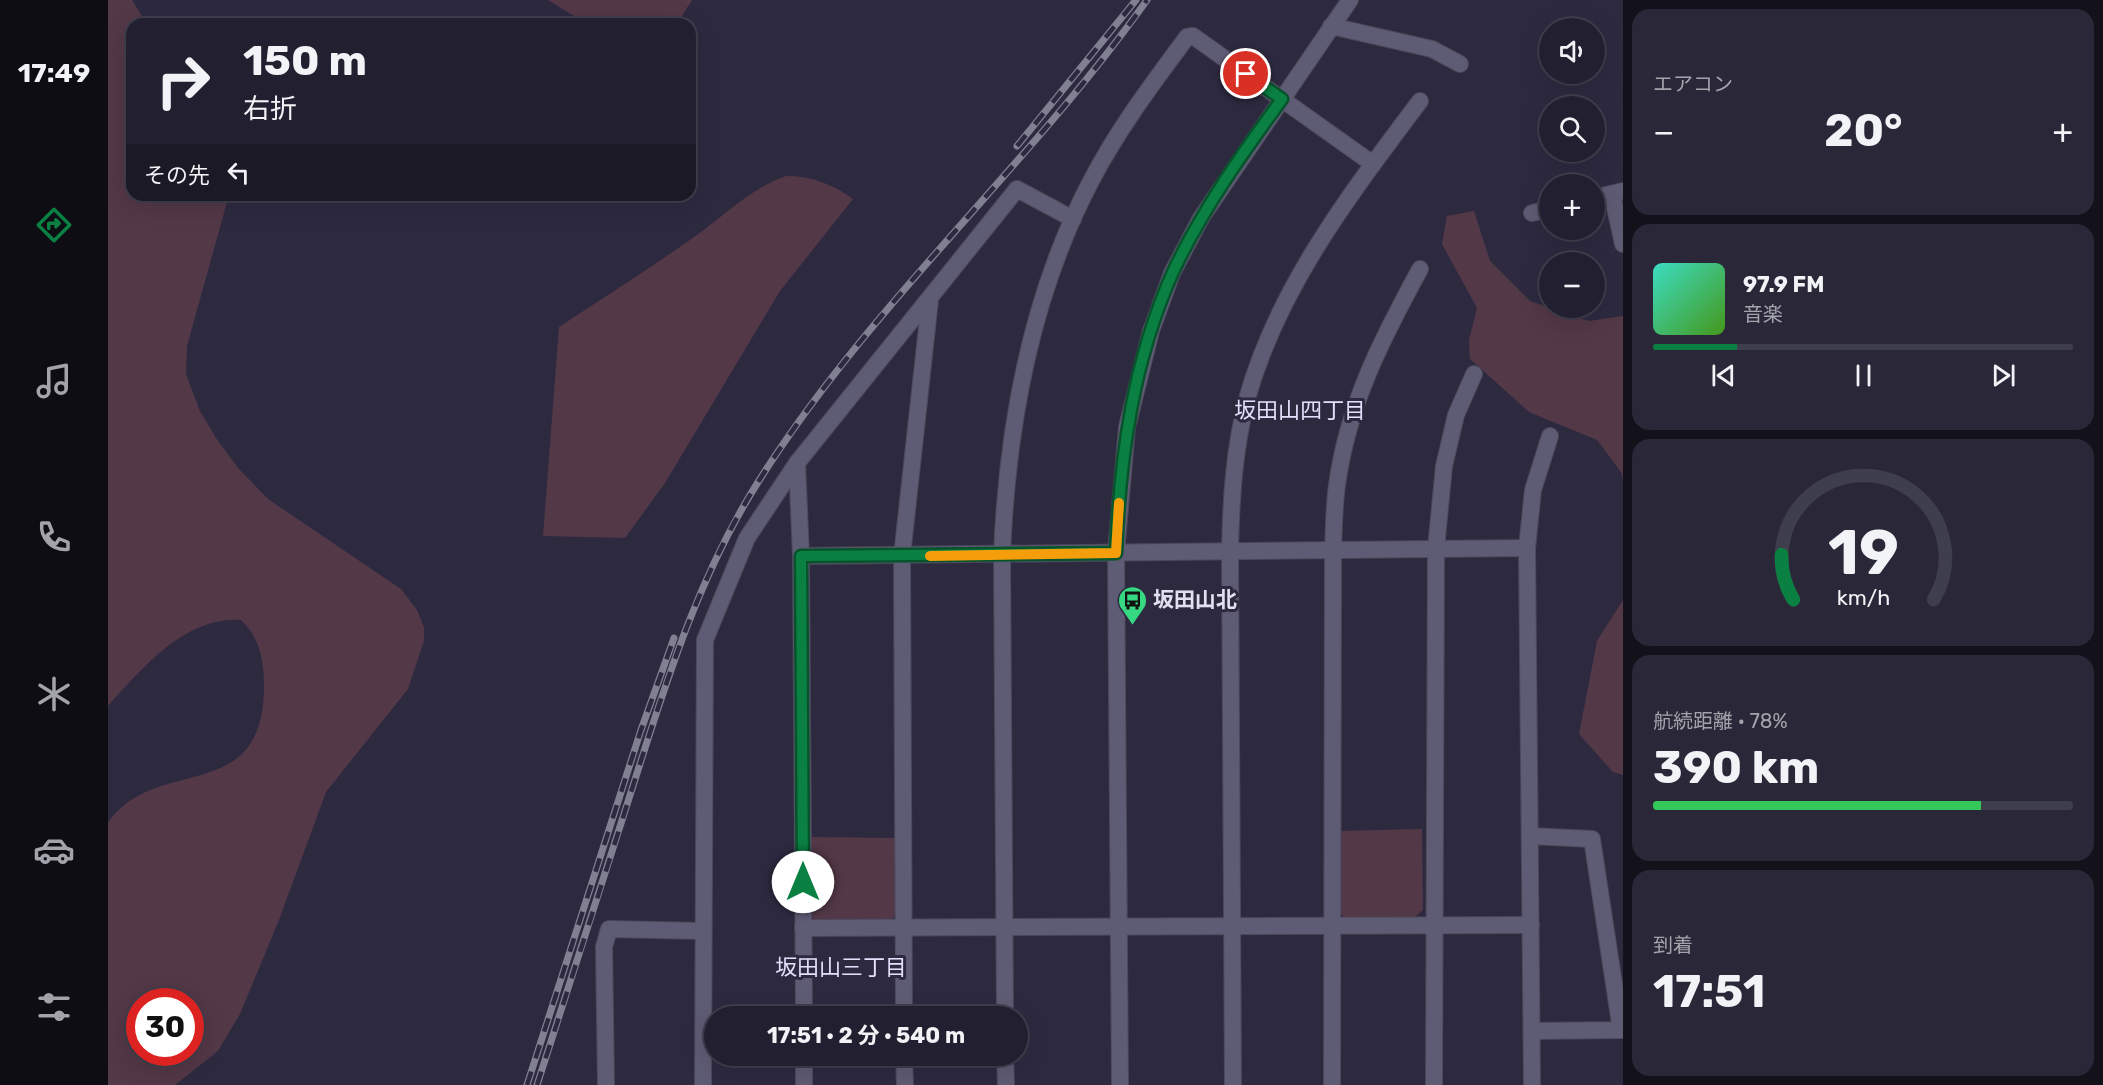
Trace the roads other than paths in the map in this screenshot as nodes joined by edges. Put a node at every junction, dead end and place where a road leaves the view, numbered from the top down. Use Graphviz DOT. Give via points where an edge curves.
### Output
graph roads {
  1 [pos="1350,0"];
  2 [pos="1331,26"];
  3 [pos="1460,64"];
  4 [pos="1282,99"];
  5 [pos="1420,101"];
  6 [pos="1373,164"];
  7 [pos="1617,192"];
  8 [pos="1539,211"];
  9 [pos="1532,213"];
  10 [pos="1072,219"];
  11 [pos="1623,244"];
  12 [pos="1420,269"];
  13 [pos="930,299"];
  14 [pos="1474,374"];
  15 [pos="1550,436"];
  16 [pos="797,463"];
  17 [pos="1437,548"];
  18 [pos="1527,548"];
  19 [pos="1333,549"];
  20 [pos="1230,552"];
  21 [pos="1116,553"];
  22 [pos="1002,555"];
  23 [pos="801,556"];
  24 [pos="902,556"];
  25 [pos="1530,836"];
  26 [pos="1437,924"];
  27 [pos="1120,925"];
  28 [pos="1231,925"];
  29 [pos="1333,925"];
  30 [pos="1531,925"];
  31 [pos="903,927"];
  32 [pos="1005,927"];
  33 [pos="803,928"];
  34 [pos="702,931"];
  35 [pos="804,1006"];
  36 [pos="904,1006"];
  37 [pos="1005,1006"];
  38 [pos="1532,1031"];
  39 [pos="804,1066"];
  40 [pos="904,1066"];
  41 [pos="1005,1066"];
  42 [pos="606,1085"];
  43 [pos="703,1085"];
  44 [pos="804,1085"];
  45 [pos="905,1085"];
  46 [pos="1006,1085"];
  47 [pos="1120,1085"];
  48 [pos="1233,1085"];
  49 [pos="1332,1085"];
  50 [pos="1434,1085"];
  51 [pos="1532,1085"];
  1 -- 2 [label="street"];
  2 -- 3 [label="street" via="1432,49"];
  2 -- 4 [label="street"];
  4 -- 6 [label="street"];
  4 -- 10 [label="street" via="1193,36 1187,37 1114,140"];
  4 -- 21 [label="street" via="1201,218 1172,273 1151,331 1127,427"];
  5 -- 6 [label="street"];
  6 -- 20 [label="street" via="1314,251 1286,299 1264,349 1238,444"];
  7 -- 11 [label="street"];
  8 -- 9 [label="street"];
  10 -- 13 [label="street" via="1017,189"];
  10 -- 22 [label="street" via="1041,305 1021,380 1004,503"];
  12 -- 19 [label="street" via="1378,346 1344,444 1336,487"];
  13 -- 16 [label="street"];
  13 -- 24 [label="street"];
  14 -- 17 [label="street" via="1456,415 1444,466"];
  15 -- 18 [label="street" via="1533,490"];
  16 -- 23 [label="street"];
  16 -- 34 [label="street" via="747,538 705,640"];
  17 -- 18 [label="street"];
  17 -- 19 [label="street"];
  17 -- 26 [label="street"];
  18 -- 25 [label="street"];
  19 -- 20 [label="street"];
  19 -- 29 [label="street"];
  20 -- 21 [label="street"];
  20 -- 28 [label="street"];
  21 -- 22 [label="street"];
  21 -- 27 [label="street"];
  22 -- 24 [label="street"];
  22 -- 32 [label="street"];
  23 -- 24 [label="street"];
  23 -- 33 [label="street"];
  24 -- 31 [label="street"];
  25 -- 30 [label="street"];
  25 -- 38 [label="street" via="1592,839 1621,1030"];
  26 -- 29 [label="street"];
  26 -- 30 [label="street"];
  26 -- 50 [label="street"];
  27 -- 28 [label="street"];
  27 -- 32 [label="street"];
  27 -- 47 [label="street"];
  28 -- 29 [label="street"];
  28 -- 48 [label="street"];
  29 -- 49 [label="street"];
  30 -- 38 [label="street"];
  31 -- 32 [label="street"];
  31 -- 33 [label="street"];
  31 -- 36 [label="street"];
  32 -- 37 [label="street"];
  33 -- 35 [label="street"];
  34 -- 42 [label="street" via="609,929 604,947"];
  34 -- 43 [label="street"];
  38 -- 51 [label="street"];
  39 -- 44 [label="street"];
  40 -- 45 [label="street"];
  41 -- 46 [label="street"];
}
